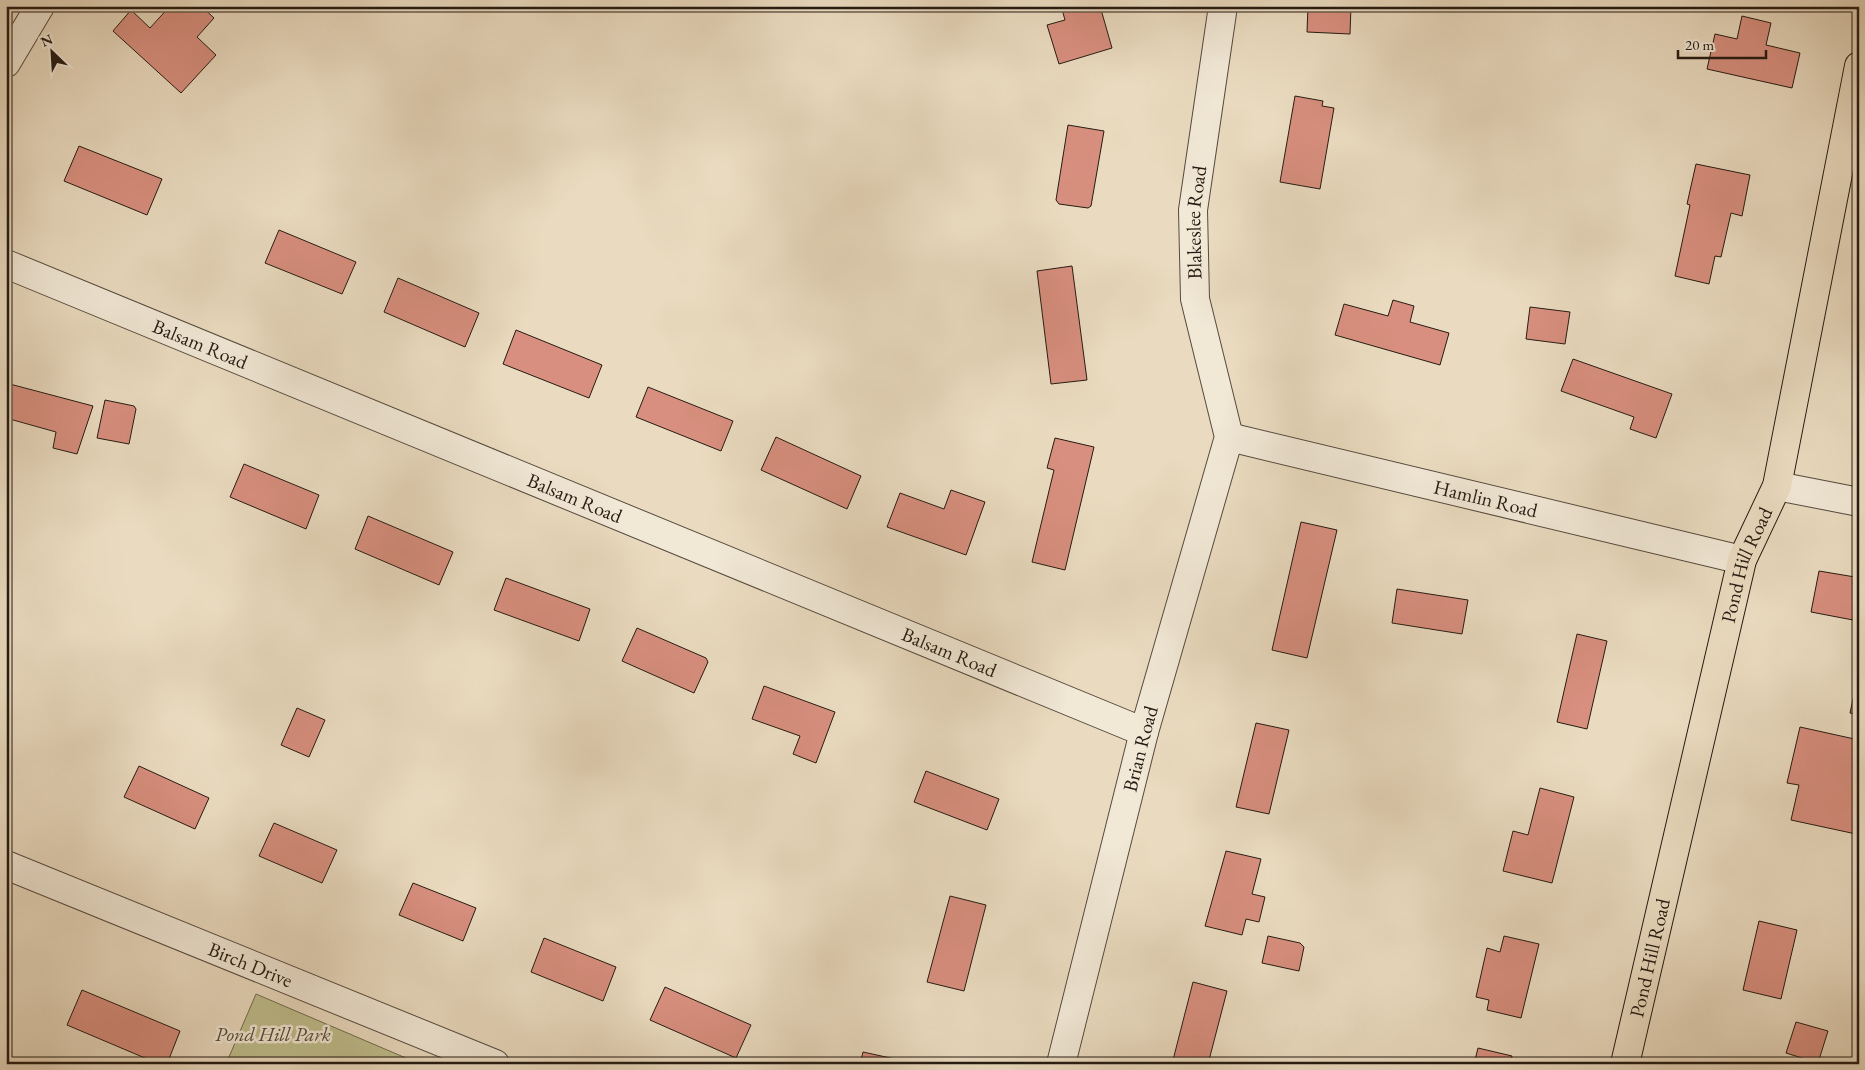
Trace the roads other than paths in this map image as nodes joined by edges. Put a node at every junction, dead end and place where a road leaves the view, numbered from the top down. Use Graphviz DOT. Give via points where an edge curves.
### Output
graph roads {
  1 [pos="40,6"];
  2 [pos="1223,6"];
  3 [pos="6,63"];
  4 [pos="1859,66"];
  5 [pos="6,264"];
  6 [pos="1229,437"];
  7 [pos="1777,486"];
  8 [pos="1859,502"];
  9 [pos="1742,560"];
  10 [pos="1144,732"];
  11 [pos="6,865"];
  12 [pos="494,1064"];
  13 [pos="1061,1064"];
  14 [pos="1626,1064"];
  1 -- 3 [label="street"];
  2 -- 6 [label="street, Blakeslee Road" via="1193,210 1195,299"];
  4 -- 7 [label="main road, Pond Hill Road"];
  5 -- 10 [label="street, Balsam Road"];
  6 -- 9 [label="street, Hamlin Road"];
  6 -- 10 [label="street, Brian Road"];
  7 -- 8 [label="street"];
  7 -- 9 [label="main road, Pond Hill Road"];
  9 -- 14 [label="main road, Pond Hill Road"];
  10 -- 13 [label="street, Brian Road"];
  11 -- 12 [label="street, Birch Drive"];
}
